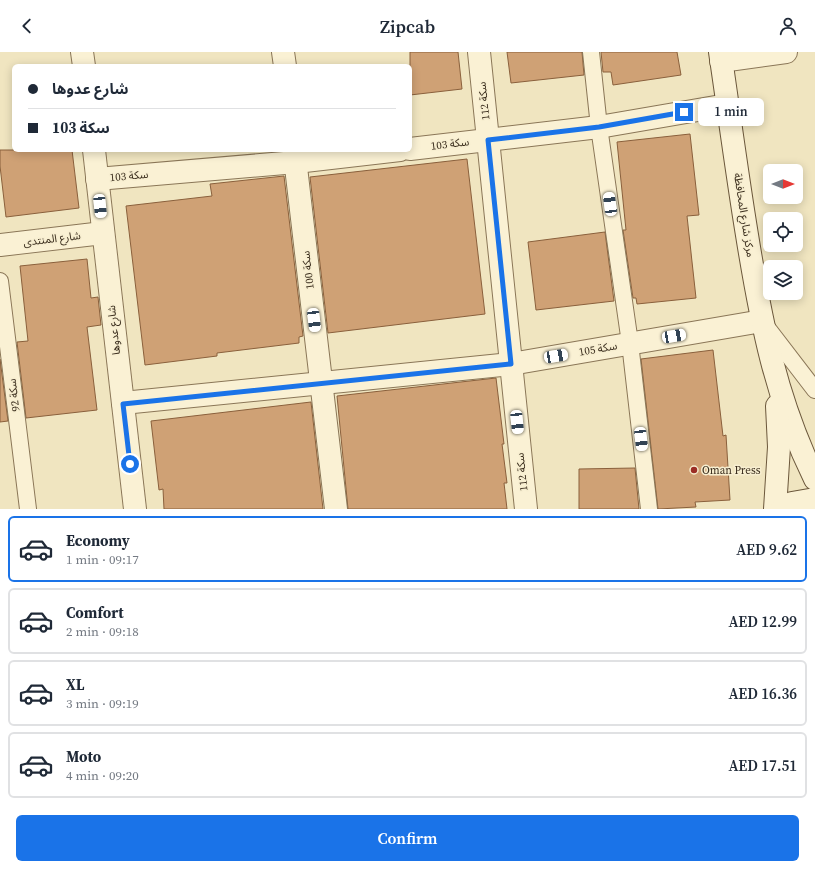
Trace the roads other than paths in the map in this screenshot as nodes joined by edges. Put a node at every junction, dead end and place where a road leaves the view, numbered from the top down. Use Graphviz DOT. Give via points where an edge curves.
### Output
graph roads {
  1 [pos="82,52"];
  2 [pos="283,52"];
  3 [pos="479,52"];
  4 [pos="591,52"];
  5 [pos="786,52"];
  6 [pos="720,56"];
  7 [pos="84,64"];
  8 [pos="285,64"];
  9 [pos="727,105"];
  10 [pos="599,127"];
  11 [pos="488,140"];
  12 [pos="412,149"];
  13 [pos="94,152"];
  14 [pos="365,152"];
  15 [pos="295,156"];
  16 [pos="97,179"];
  17 [pos="103,233"];
  18 [pos="0,245"];
  19 [pos="0,281"];
  20 [pos="762,321"];
  21 [pos="630,343"];
  22 [pos="511,364"];
  23 [pos="775,376"];
  24 [pos="321,383"];
  25 [pos="815,390"];
  26 [pos="123,404"];
  27 [pos="815,479"];
  28 [pos="815,499"];
  29 [pos="28,509"];
  30 [pos="135,509"];
  31 [pos="336,509"];
  32 [pos="526,509"];
  33 [pos="649,509"];
  34 [pos="775,509"];
  35 [pos="782,509"];
  1 -- 7 [label="street"];
  2 -- 8 [label="street"];
  3 -- 11 [label="street, سكة 112"];
  4 -- 10 [label="lane"];
  5 -- 6 [label="street"];
  6 -- 9 [label="street, مركز شارع المحافظة"];
  9 -- 10 [label="street, سكة 103"];
  9 -- 20 [label="street, مركز شارع المحافظة"];
  10 -- 11 [label="street, سكة 103"];
  10 -- 21 [label="lane"];
  11 -- 12 [label="street, سكة 103"];
  11 -- 22 [label="street, سكة 112"];
  13 -- 16 [label="street, شارع عدوها"];
  14 -- 15 [label="street, سكة 103"];
  15 -- 16 [label="street, سكة 103"];
  15 -- 24 [label="street, سكة 100"];
  16 -- 17 [label="street, شارع عدوها"];
  17 -- 18 [label="street, شارع المنتدى"];
  17 -- 26 [label="street, شارع عدوها"];
  19 -- 29 [label="lane, سكة 92"];
  20 -- 21 [label="street, سكة 105"];
  20 -- 23 [label="street, مركز شارع المحافظة"];
  20 -- 25 [label="lane"];
  21 -- 22 [label="street, سكة 105"];
  21 -- 33 [label="lane"];
  22 -- 24 [label="street, سكة 105"];
  22 -- 32 [label="street, سكة 112"];
  23 -- 27 [label="street, مركز شارع المحافظة" via="795,435"];
  23 -- 34 [label="street, مركز شارع المحافظة" via="779,447"];
  24 -- 26 [label="street, سكة 105"];
  24 -- 31 [label="street, سكة 100"];
  26 -- 30 [label="street, شارع عدوها"];
  28 -- 35 [label="street" via="792,503"];
}
